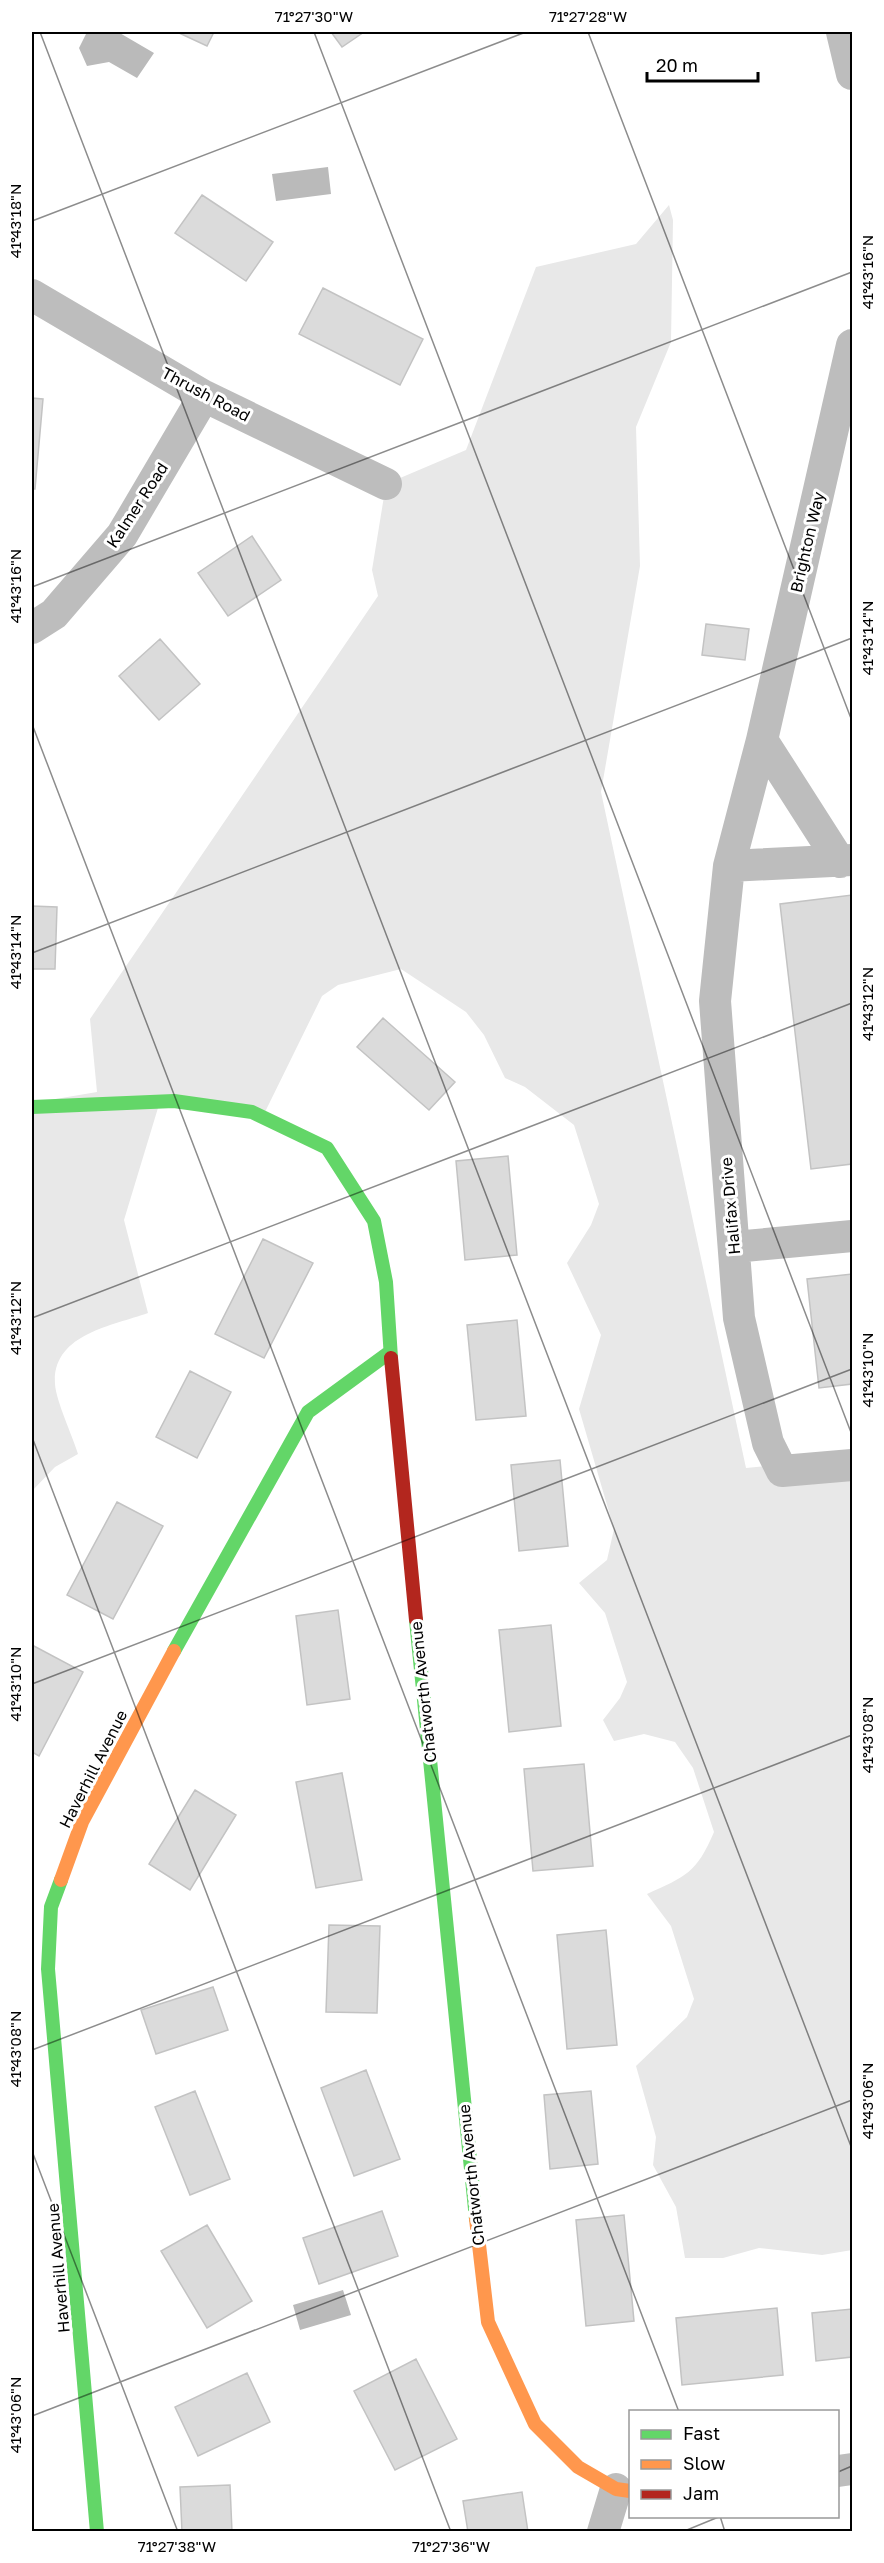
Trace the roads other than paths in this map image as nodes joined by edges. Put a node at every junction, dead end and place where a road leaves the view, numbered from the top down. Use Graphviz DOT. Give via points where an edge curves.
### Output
graph roads {
  1 [pos="842,32"];
  2 [pos="852,74"];
  3 [pos="32,295"];
  4 [pos="852,345"];
  5 [pos="204,396"];
  6 [pos="386,484"];
  7 [pos="32,628"];
  8 [pos="762,740"];
  9 [pos="846,861"];
  10 [pos="729,866"];
  11 [pos="32,1107"];
  12 [pos="852,1236"];
  13 [pos="734,1247"];
  14 [pos="390,1352"];
  15 [pos="852,1465"];
  16 [pos="623,2490"];
  17 [pos="97,2532"];
  18 [pos="603,2532"];
  1 -- 2 [label="street"];
  3 -- 5 [label="street, Thrush Road"];
  4 -- 8 [label="street, Brighton Way"];
  5 -- 6 [label="street, Thrush Road"];
  5 -- 7 [label="street, Kalmer Road" via="122,535 54,614"];
  8 -- 9 [label="street"];
  8 -- 10 [label="street, Brighton Way"];
  9 -- 10 [label="street"];
  10 -- 13 [label="street, Halifax Drive" via="715,1001"];
  11 -- 14 [label="street, Chatworth Avenue" via="174,1101 252,1112 327,1148 374,1221 386,1282"];
  12 -- 13 [label="street"];
  13 -- 15 [label="street, Halifax Drive" via="739,1318 768,1443 782,1471"];
  14 -- 16 [label="street, Chatworth Avenue" via="466,2141 488,2322 535,2424 578,2467"];
  14 -- 17 [label="street, Haverhill Avenue" via="308,1412 82,1822 51,1907 48,1969"];
  16 -- 18 [label="street"];
}
